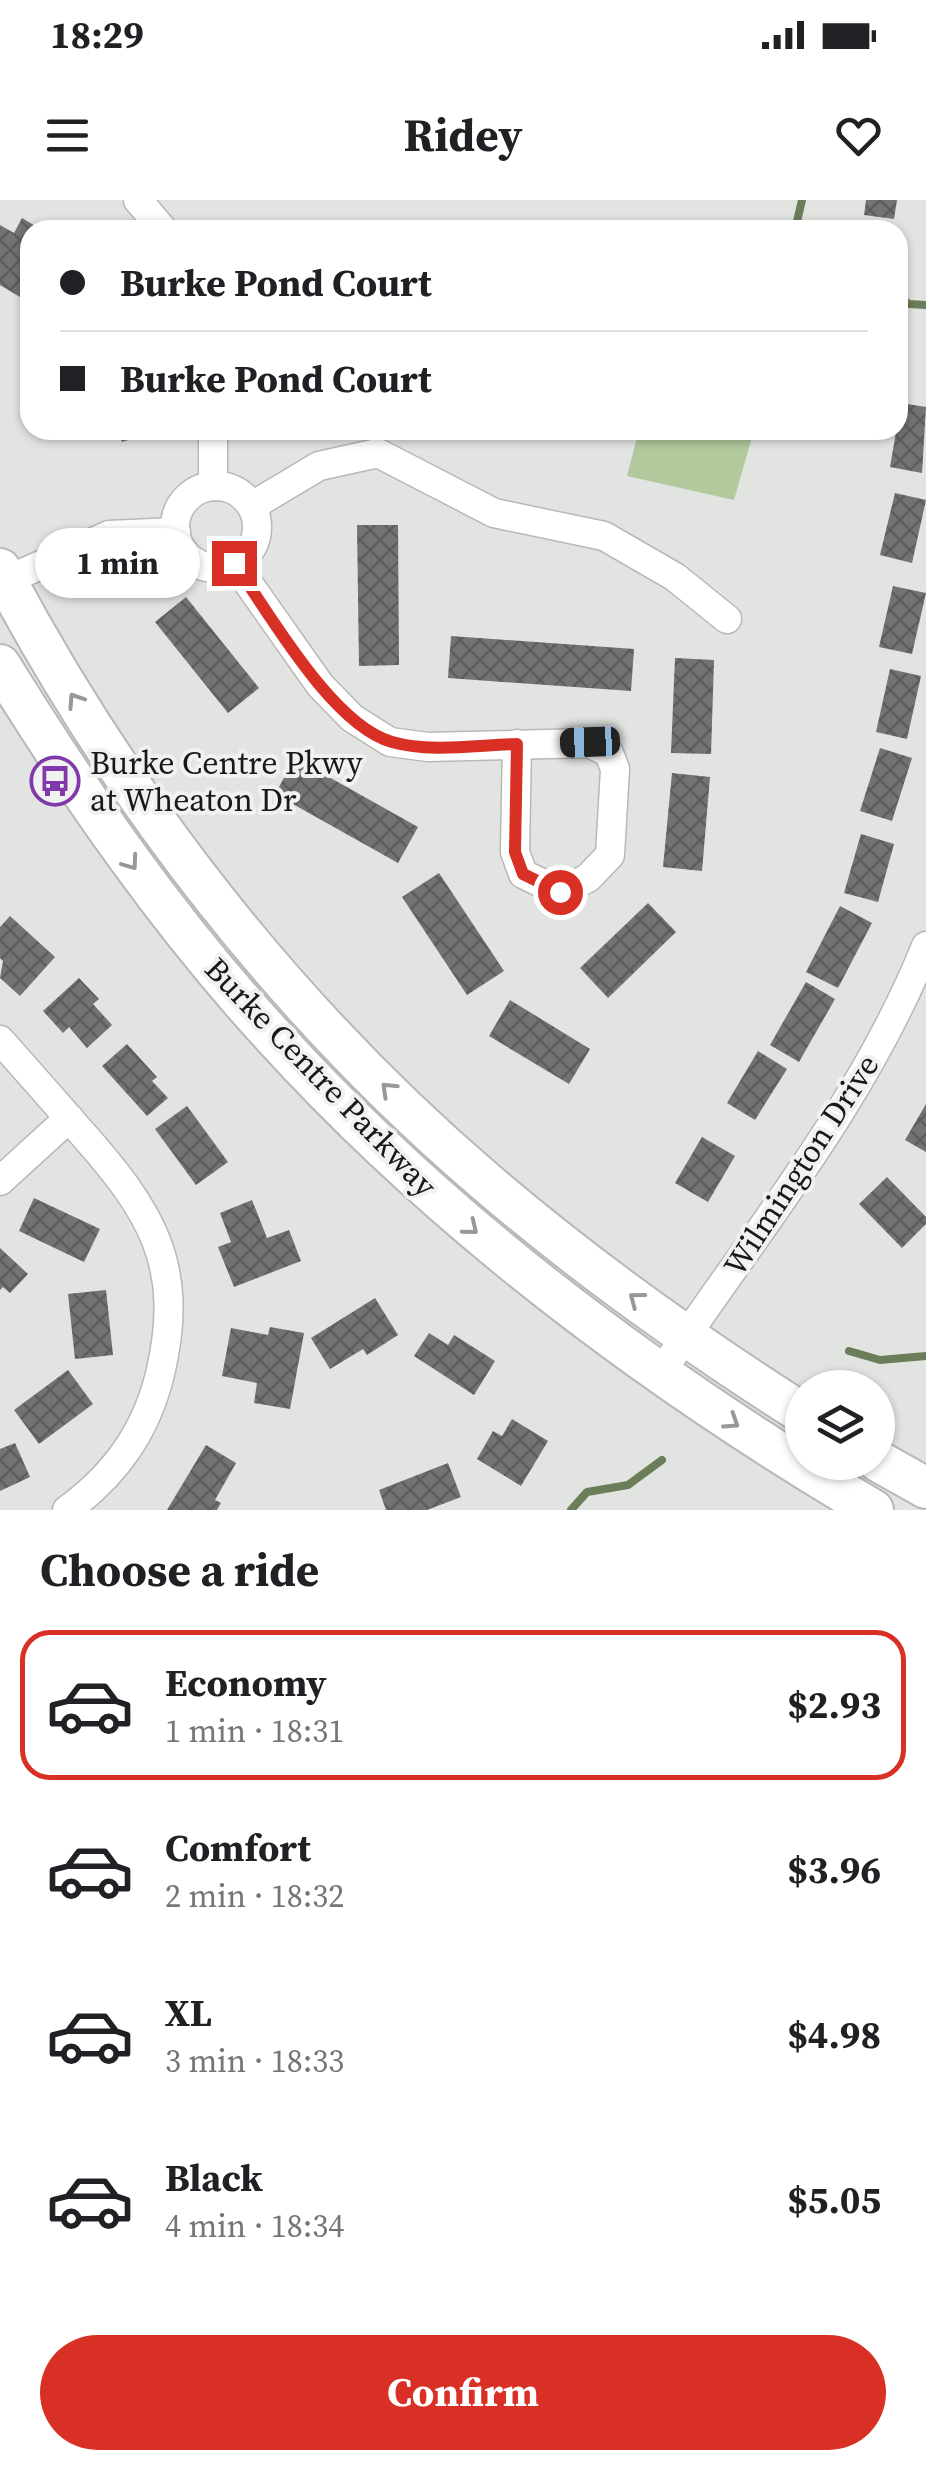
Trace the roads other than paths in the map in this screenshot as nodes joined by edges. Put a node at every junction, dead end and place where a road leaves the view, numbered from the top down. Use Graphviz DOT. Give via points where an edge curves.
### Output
graph roads {
  1 [pos="138,200"];
  2 [pos="155,220"];
  3 [pos="213,440"];
  4 [pos="212,486"];
  5 [pos="252,506"];
  6 [pos="176,532"];
  7 [pos="234,563"];
  8 [pos="2,577"];
  9 [pos="728,619"];
  10 [pos="0,665"];
  11 [pos="517,744"];
  12 [pos="926,946"];
  13 [pos="0,1040"];
  14 [pos="69,1118"];
  15 [pos="0,1181"];
  16 [pos="686,1336"];
  17 [pos="660,1374"];
  18 [pos="785,1403"];
  19 [pos="895,1471"];
  20 [pos="926,1488"];
  21 [pos="68,1510"];
  22 [pos="873,1510"];
  1 -- 2 [label="street"];
  3 -- 4 [label="street"];
  4 -- 5 [label="street" via="235,490"];
  4 -- 6 [label="street" via="180,506"];
  5 -- 7 [label="street" via="256,539"];
  5 -- 9 [label="street" via="320,466 378,453 494,513 604,536 675,577"];
  6 -- 7 [label="street" via="197,563"];
  6 -- 8 [label="street" via="109,534"];
  7 -- 11 [label="street" via="320,686 352,718 390,742"];
  16 -- 8 [label="main road, Burke Centre Parkway, one-way" via="484,1180 294,992 132,786"];
  10 -- 17 [label="main road, Burke Centre Parkway, one-way" via="135,869 272,1036 461,1220"];
  11 -- 11 [label="street" via="515,852 523,874 560,892 588,878 610,855 615,769 609,753 590,742"];
  12 -- 16 [label="street, Wilmington Drive" via="866,1072"];
  13 -- 14 [label="street"];
  14 -- 15 [label="street"];
  14 -- 21 [label="street" via="146,1214 166,1272 169,1306 168,1342 140,1430 102,1482"];
  16 -- 17 [label="street, Wilmington Drive"];
  16 -- 18 [label="main road, Burke Centre Parkway"];
  17 -- 22 [label="main road, Burke Centre Parkway, one-way"];
  19 -- 20 [label="main road"];
}
